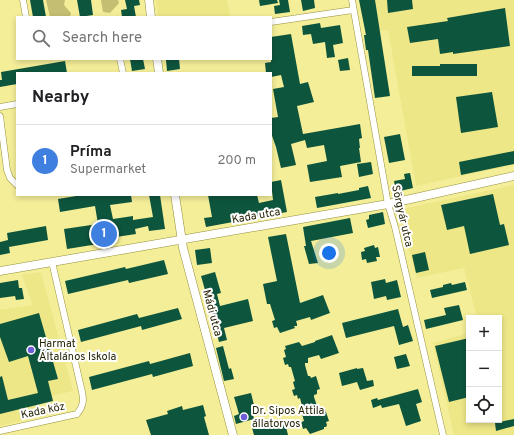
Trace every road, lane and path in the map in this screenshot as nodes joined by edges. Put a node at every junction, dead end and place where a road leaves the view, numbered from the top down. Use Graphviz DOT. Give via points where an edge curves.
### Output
graph roads {
  1 [pos="23,0"];
  2 [pos="149,0"];
  3 [pos="352,0"];
  4 [pos="354,10"];
  5 [pos="26,16"];
  6 [pos="151,16"];
  7 [pos="272,22"];
  8 [pos="120,60"];
  9 [pos="157,60"];
  10 [pos="123,72"];
  11 [pos="159,72"];
  12 [pos="16,104"];
  13 [pos="0,107"];
  14 [pos="0,116"];
  15 [pos="514,176"];
  16 [pos="16,184"];
  17 [pos="175,196"];
  18 [pos="388,204"];
  19 [pos="182,240"];
  20 [pos="52,262"];
  21 [pos="0,271"];
  22 [pos="0,431"];
  23 [pos="233,435"];
  24 [pos="443,435"];
  1 -- 5 [label="street"];
  2 -- 6 [label="street"];
  3 -- 4 [label="street, Sörgyár utca"];
  4 -- 7 [label="street"];
  4 -- 18 [label="street, Sörgyár utca"];
  8 -- 10 [label="street"];
  9 -- 11 [label="street"];
  12 -- 13 [label="street"];
  14 -- 16 [label="street" via="7,170"];
  15 -- 18 [label="street, Kada utca"];
  17 -- 19 [label="street, Mádi utca"];
  18 -- 19 [label="street, Kada utca"];
  18 -- 24 [label="street, Sörgyár utca"];
  19 -- 20 [label="street, Kada utca"];
  19 -- 23 [label="street, Mádi utca"];
  20 -- 21 [label="street, Kada utca"];
  20 -- 22 [label="street, Kada köz" via="84,398 83,404 76,414"];
}
